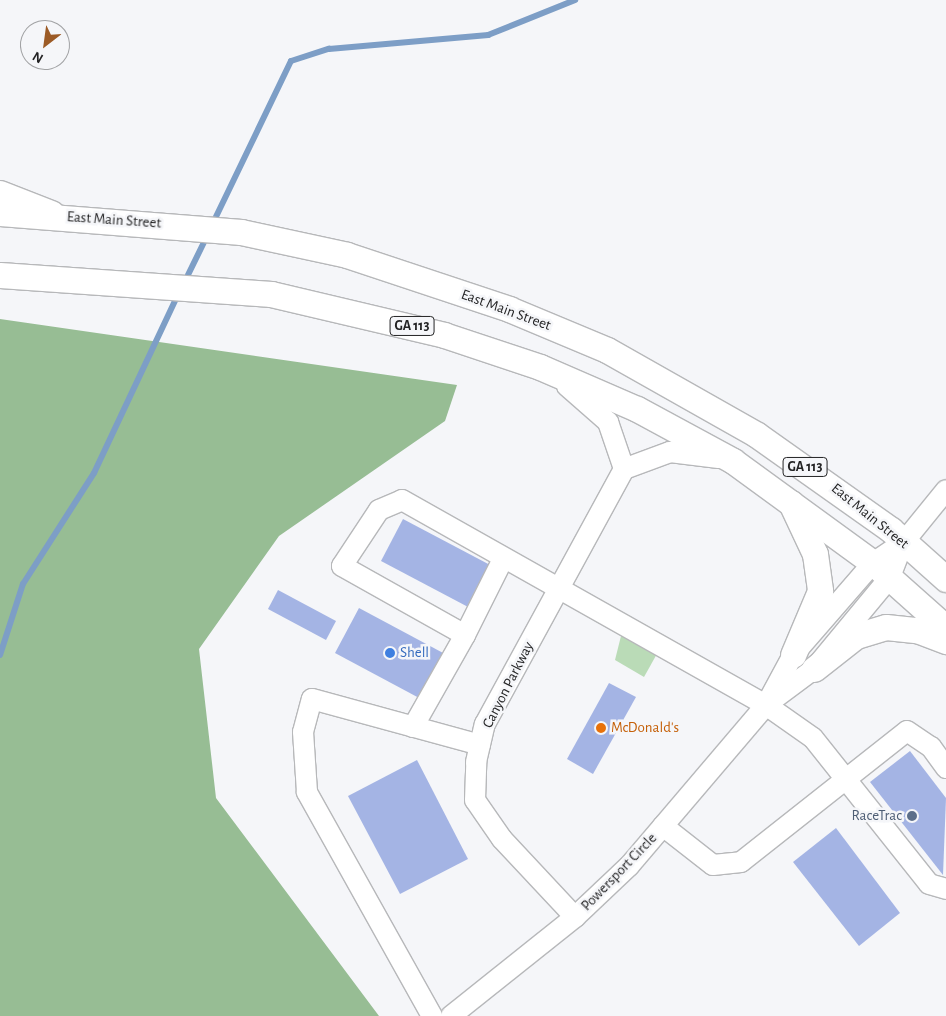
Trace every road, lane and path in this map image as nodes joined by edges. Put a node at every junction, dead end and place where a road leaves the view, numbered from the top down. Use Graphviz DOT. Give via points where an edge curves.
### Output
graph roads {
  1 [pos="0,195"];
  2 [pos="0,213"];
  3 [pos="50,216"];
  4 [pos="0,275"];
  5 [pos="540,367"];
  6 [pos="733,461"];
  7 [pos="624,470"];
  8 [pos="946,490"];
  9 [pos="789,499"];
  10 [pos="903,543"];
  11 [pos="503,559"];
  12 [pos="882,570"];
  13 [pos="946,579"];
  14 [pos="558,591"];
  15 [pos="946,628"];
  16 [pos="465,635"];
  17 [pos="946,641"];
  18 [pos="793,655"];
  19 [pos="814,669"];
  20 [pos="766,705"];
  21 [pos="413,726"];
  22 [pos="480,745"];
  23 [pos="946,768"];
  24 [pos="847,779"];
  25 [pos="663,826"];
  26 [pos="946,889"];
  27 [pos="575,917"];
  28 [pos="432,1016"];
  29 [pos="450,1016"];
  1 -- 3 [label="highway"];
  2 -- 3 [label="main road, East Main Street / GA 113"];
  3 -- 10 [label="main road, East Main Street / GA 113" via="158,223 294,243 509,309 607,350 700,400 828,483"];
  4 -- 5 [label="main road, GA 113" via="271,294 435,332"];
  5 -- 6 [label="main road, GA 113" via="637,409"];
  5 -- 7 [label="street" via="586,399 608,422"];
  6 -- 7 [label="street" via="670,452"];
  6 -- 9 [label="main road, GA 113"];
  7 -- 14 [label="street, Canyon Parkway"];
  8 -- 10 [label="street, Powersport Circle"];
  9 -- 12 [label="main road, GA 113"];
  9 -- 18 [label="main road" via="815,554 820,591"];
  10 -- 12 [label="street, Powersport Circle"];
  10 -- 13 [label="main road, East Main Street / GA 113"];
  11 -- 14 [label="street"];
  11 -- 16 [label="street"];
  11 -- 16 [label="street" via="402,500 379,510 342,566"];
  12 -- 15 [label="main road, GA 113"];
  12 -- 18 [label="street, Powersport Circle"];
  12 -- 19 [label="street, Powersport Circle"];
  14 -- 20 [label="street"];
  14 -- 22 [label="street, Canyon Parkway" via="485,724"];
  16 -- 21 [label="street"];
  17 -- 19 [label="main road" via="916,630 886,627 856,636"];
  18 -- 20 [label="street, Powersport Circle"];
  19 -- 20 [label="street, Powersport Circle"];
  20 -- 24 [label="street" via="813,738"];
  20 -- 25 [label="street, Powersport Circle"];
  21 -- 22 [label="street"];
  21 -- 28 [label="street" via="312,699 303,732 304,770 307,792"];
  22 -- 27 [label="street, Canyon Parkway" via="475,800 502,839"];
  23 -- 24 [label="street" via="931,747 907,731"];
  24 -- 25 [label="street" via="741,862 713,865"];
  24 -- 26 [label="street" via="930,884"];
  25 -- 27 [label="street, Powersport Circle" via="629,866"];
  27 -- 29 [label="street, Powersport Circle"];
}
